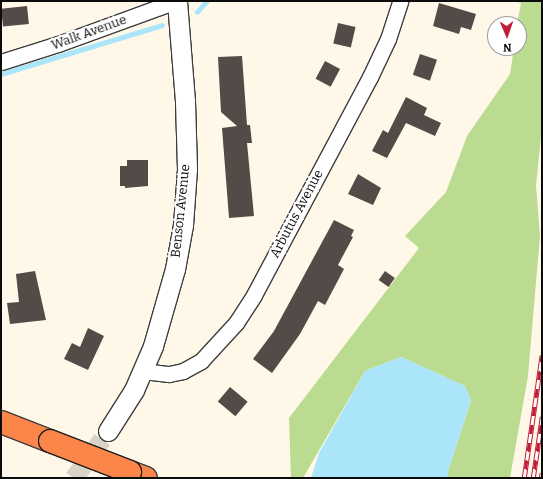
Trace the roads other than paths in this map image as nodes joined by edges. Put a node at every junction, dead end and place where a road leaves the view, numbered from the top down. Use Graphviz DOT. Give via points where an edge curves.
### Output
graph roads {
  1 [pos="177,1"];
  2 [pos="400,1"];
  3 [pos="1,62"];
  4 [pos="143,371"];
  5 [pos="1,422"];
  6 [pos="108,431"];
  7 [pos="138,475"];
  1 -- 3 [label="street, Walk Avenue"];
  1 -- 4 [label="street, Benson Avenue" via="185,101 187,168 183,225 163,313"];
  2 -- 4 [label="street, Arbutus Avenue" via="388,39 370,77 254,295 236,323 201,361 183,371 169,374"];
  4 -- 6 [label="street, Benson Avenue"];
  5 -- 7 [label="highway, bridge"];
}
